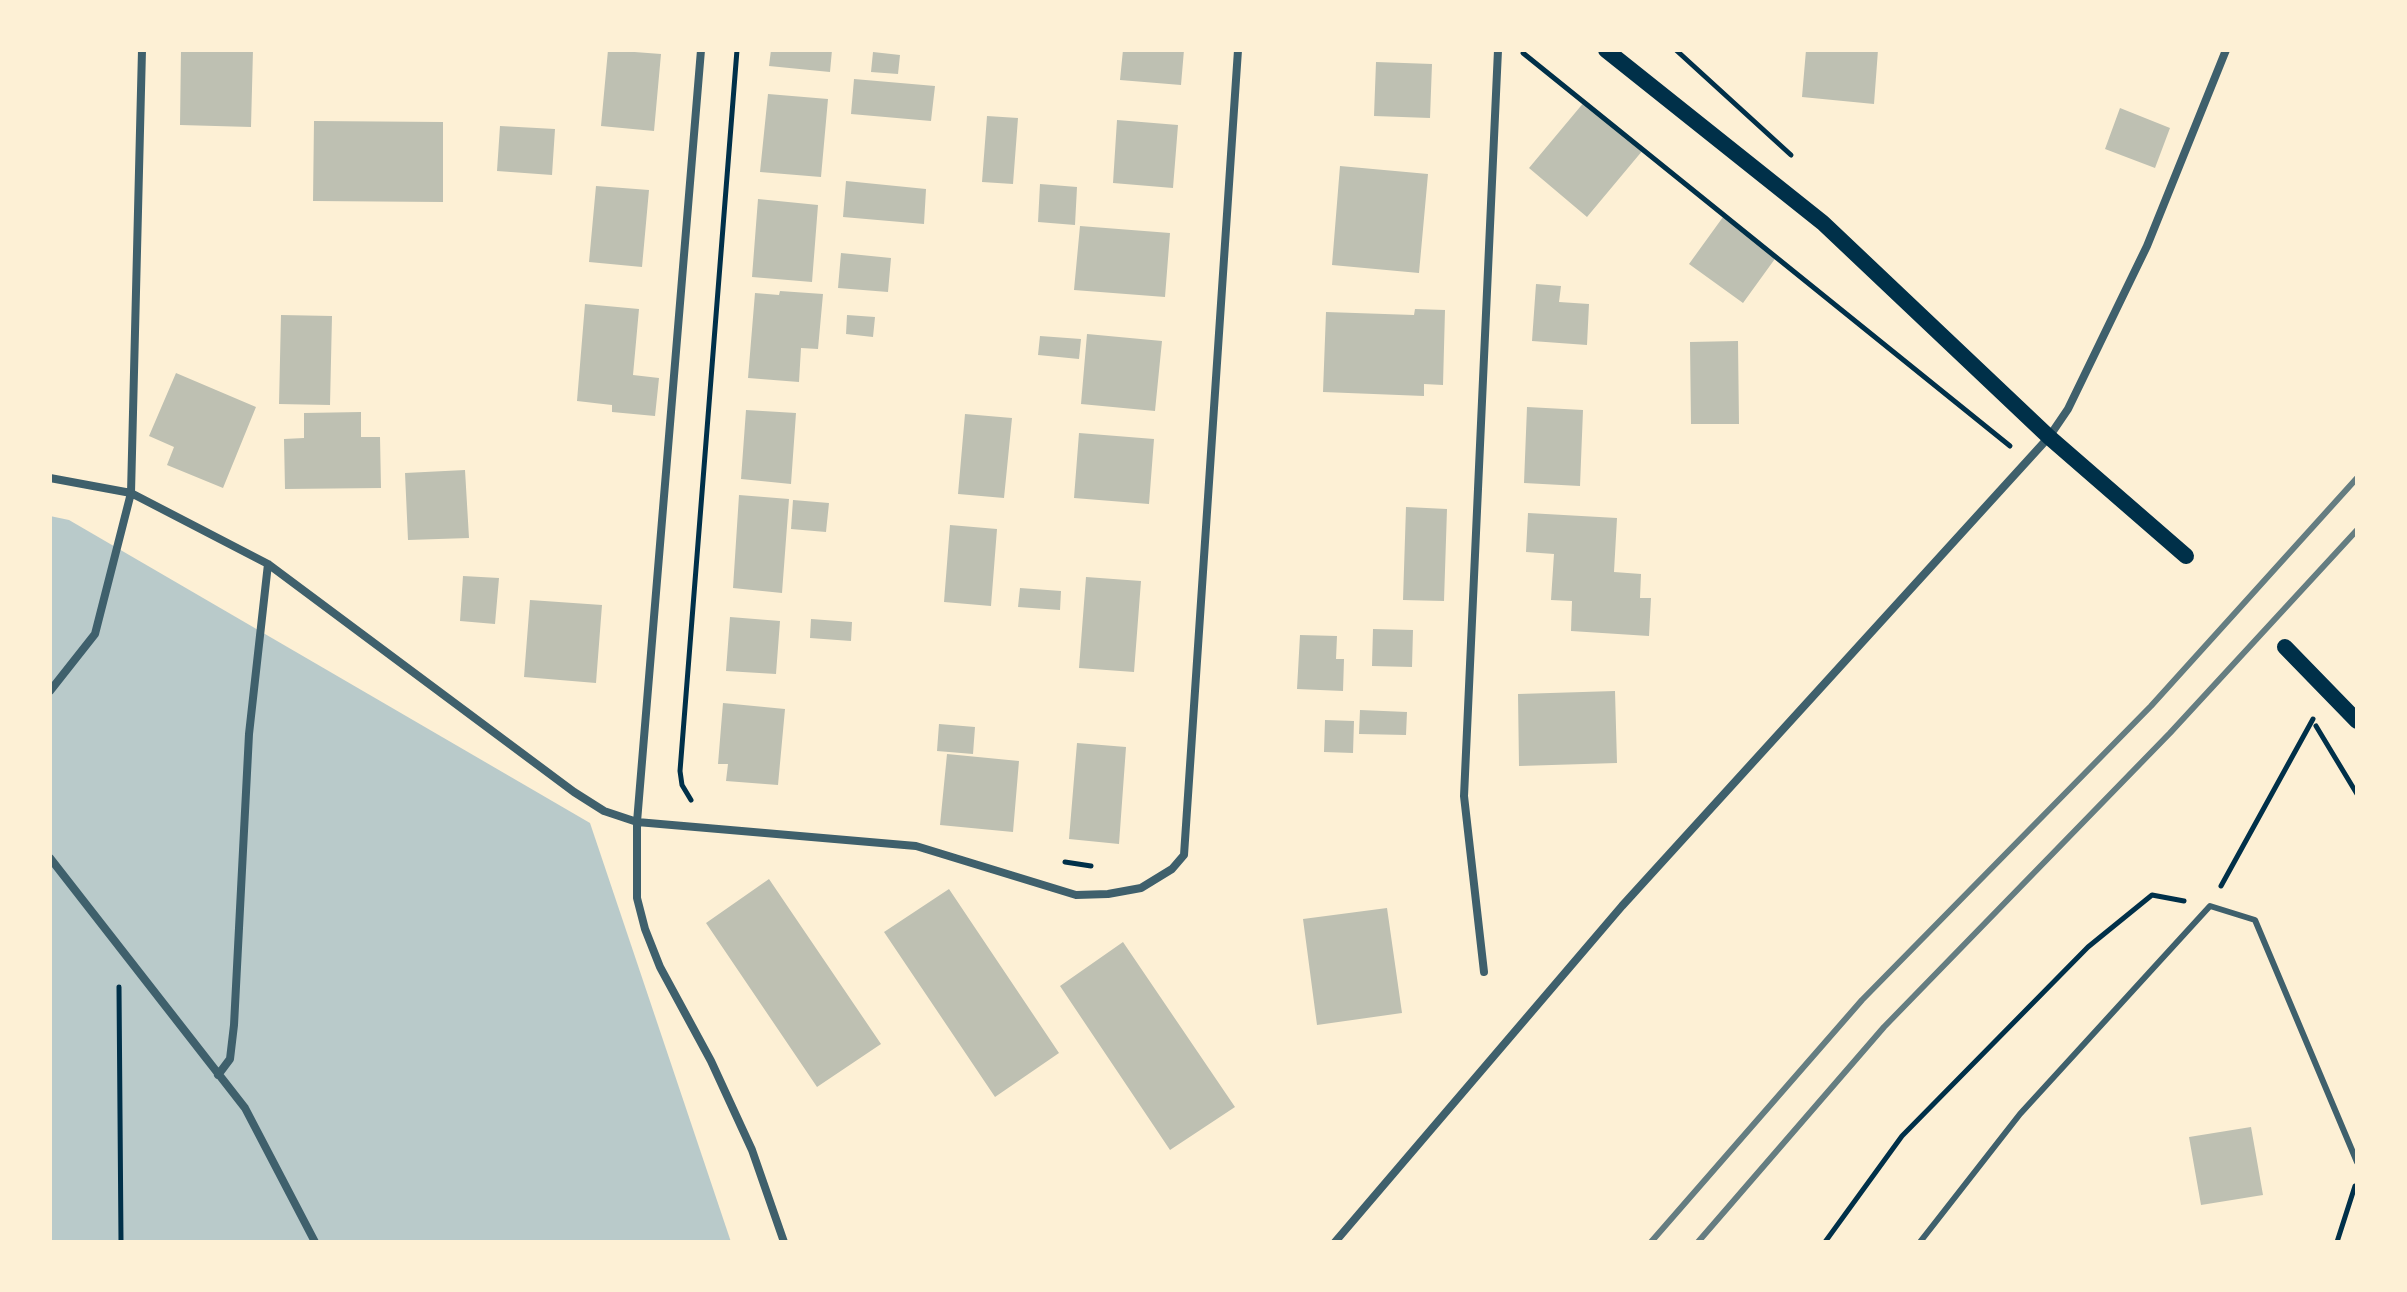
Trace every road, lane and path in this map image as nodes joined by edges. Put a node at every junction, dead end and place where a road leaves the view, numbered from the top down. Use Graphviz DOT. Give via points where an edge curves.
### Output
graph roads {
  1 [pos="142,50"];
  2 [pos="701,50"];
  3 [pos="737,50"];
  4 [pos="1238,50"];
  5 [pos="1498,50"];
  6 [pos="1519,50"];
  7 [pos="1606,50"];
  8 [pos="2226,50"];
  9 [pos="2049,437"];
  10 [pos="2028,460"];
  11 [pos="50,478"];
  12 [pos="131,493"];
  13 [pos="2186,556"];
  14 [pos="268,564"];
  15 [pos="2285,647"];
  16 [pos="50,691"];
  17 [pos="2303,708"];
  18 [pos="2313,719"];
  19 [pos="2357,721"];
  20 [pos="2357,794"];
  21 [pos="695,806"];
  22 [pos="637,822"];
  23 [pos="50,858"];
  24 [pos="1052,860"];
  25 [pos="1097,867"];
  26 [pos="2210,906"];
  27 [pos="119,945"];
  28 [pos="1484,972"];
  29 [pos="218,1075"];
  30 [pos="2357,1162"];
  31 [pos="2357,1180"];
  32 [pos="121,1242"];
  33 [pos="315,1242"];
  34 [pos="784,1242"];
  35 [pos="1335,1242"];
  36 [pos="1825,1242"];
  37 [pos="1920,1242"];
  38 [pos="2337,1242"];
  1 -- 12 [label="street"];
  2 -- 22 [label="street"];
  3 -- 21 [label="path" via="680,771"];
  4 -- 22 [label="street" via="1184,855 1158,880 1125,892 1076,895 916,846"];
  5 -- 28 [label="street" via="1464,796"];
  6 -- 10 [label="path"];
  7 -- 9 [label="main road" via="1823,223"];
  8 -- 9 [label="street" via="2147,246 2068,409"];
  9 -- 10 [label="street"];
  9 -- 13 [label="main road"];
  10 -- 35 [label="street" via="1622,906"];
  11 -- 12 [label="street"];
  12 -- 14 [label="street"];
  12 -- 16 [label="street" via="95,634"];
  14 -- 22 [label="street" via="574,792 604,811"];
  14 -- 29 [label="street" via="249,734 234,1025 230,1059"];
  15 -- 19 [label="main road"];
  17 -- 18 [label="path"];
  18 -- 20 [label="path"];
  18 -- 26 [label="path"];
  22 -- 34 [label="street" via="637,898 645,929 752,1150"];
  23 -- 27 [label="street"];
  24 -- 25 [label="path"];
  26 -- 30 [label="lane" via="2255,920"];
  26 -- 36 [label="path" via="2152,895 2088,947 1902,1136"];
  26 -- 37 [label="lane" via="2020,1114"];
  27 -- 29 [label="street"];
  27 -- 32 [label="path"];
  29 -- 33 [label="street" via="245,1108"];
  31 -- 38 [label="path"];
}
